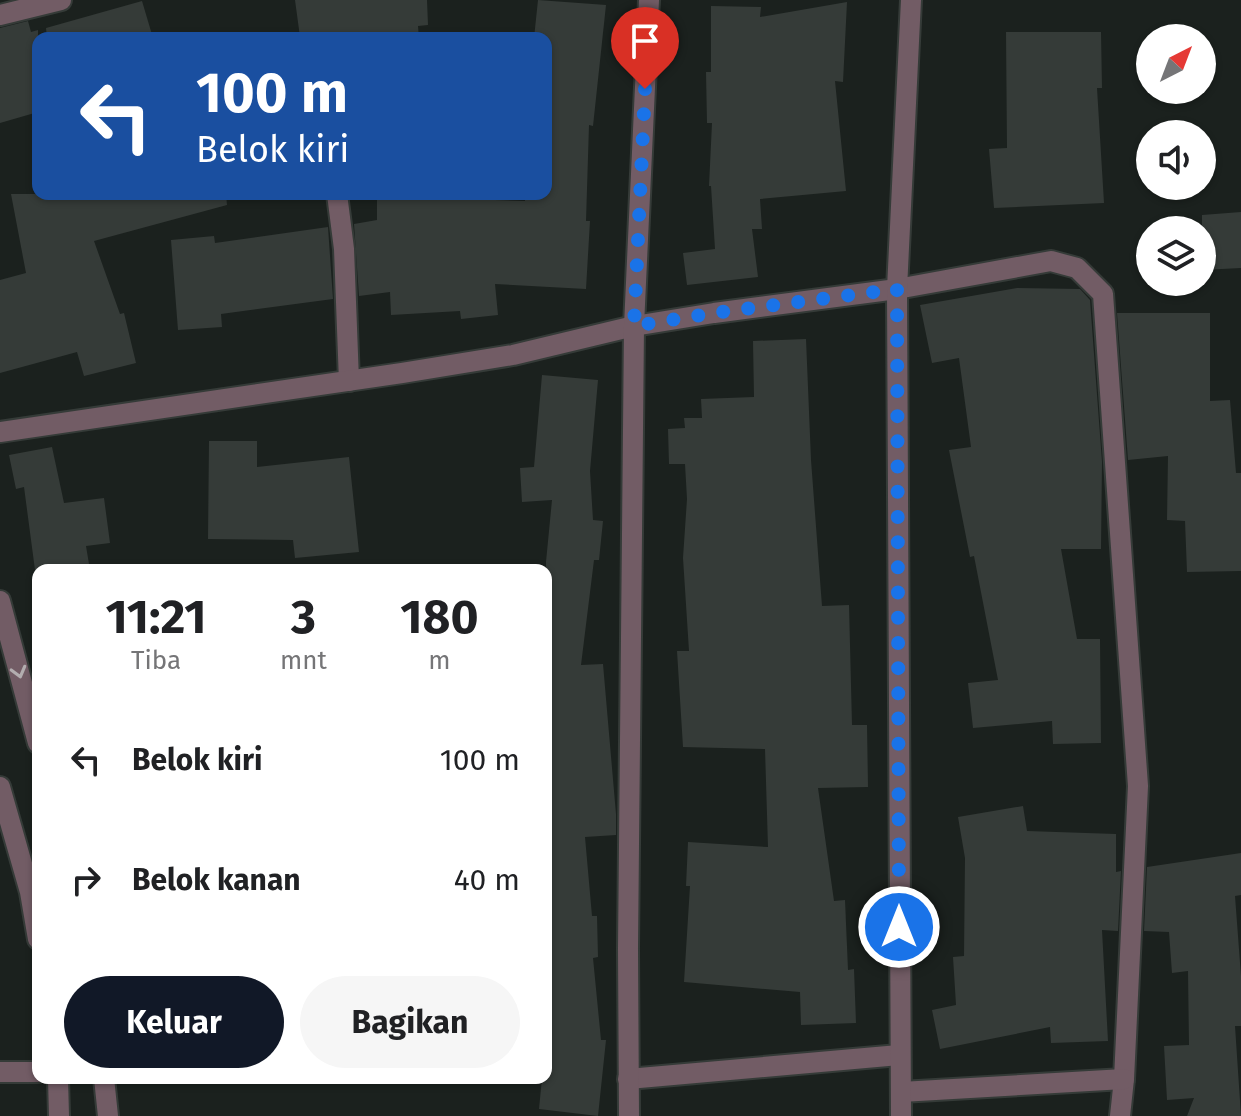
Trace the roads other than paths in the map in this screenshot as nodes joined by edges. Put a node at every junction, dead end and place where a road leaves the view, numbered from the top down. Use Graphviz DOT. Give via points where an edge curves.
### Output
graph roads {
  1 [pos="61,0"];
  2 [pos="649,0"];
  3 [pos="911,0"];
  4 [pos="0,15"];
  5 [pos="338,200"];
  6 [pos="897,289"];
  7 [pos="634,326"];
  8 [pos="349,381"];
  9 [pos="0,432"];
  10 [pos="0,601"];
  11 [pos="32,721"];
  12 [pos="0,787"];
  13 [pos="32,904"];
  14 [pos="899,1055"];
  15 [pos="0,1072"];
  16 [pos="32,1072"];
  17 [pos="628,1079"];
  18 [pos="1124,1079"];
  19 [pos="58,1084"];
  20 [pos="105,1084"];
  21 [pos="901,1092"];
  22 [pos="59,1116"];
  23 [pos="108,1116"];
  24 [pos="629,1116"];
  25 [pos="901,1116"];
  26 [pos="1120,1116"];
  1 -- 4 [label="street"];
  2 -- 7 [label="street"];
  3 -- 6 [label="street"];
  5 -- 8 [label="street"];
  6 -- 7 [label="street"];
  6 -- 14 [label="street"];
  6 -- 18 [label="street" via="1051,261 1077,268 1103,294 1138,786"];
  7 -- 8 [label="street" via="513,355"];
  7 -- 17 [label="street"];
  8 -- 9 [label="street"];
  10 -- 11 [label="street, one-way"];
  12 -- 13 [label="street"];
  14 -- 17 [label="street"];
  14 -- 21 [label="street"];
  15 -- 16 [label="street"];
  17 -- 24 [label="street"];
  18 -- 21 [label="street"];
  18 -- 26 [label="street"];
  19 -- 22 [label="street"];
  20 -- 23 [label="street"];
  21 -- 25 [label="street"];
}
